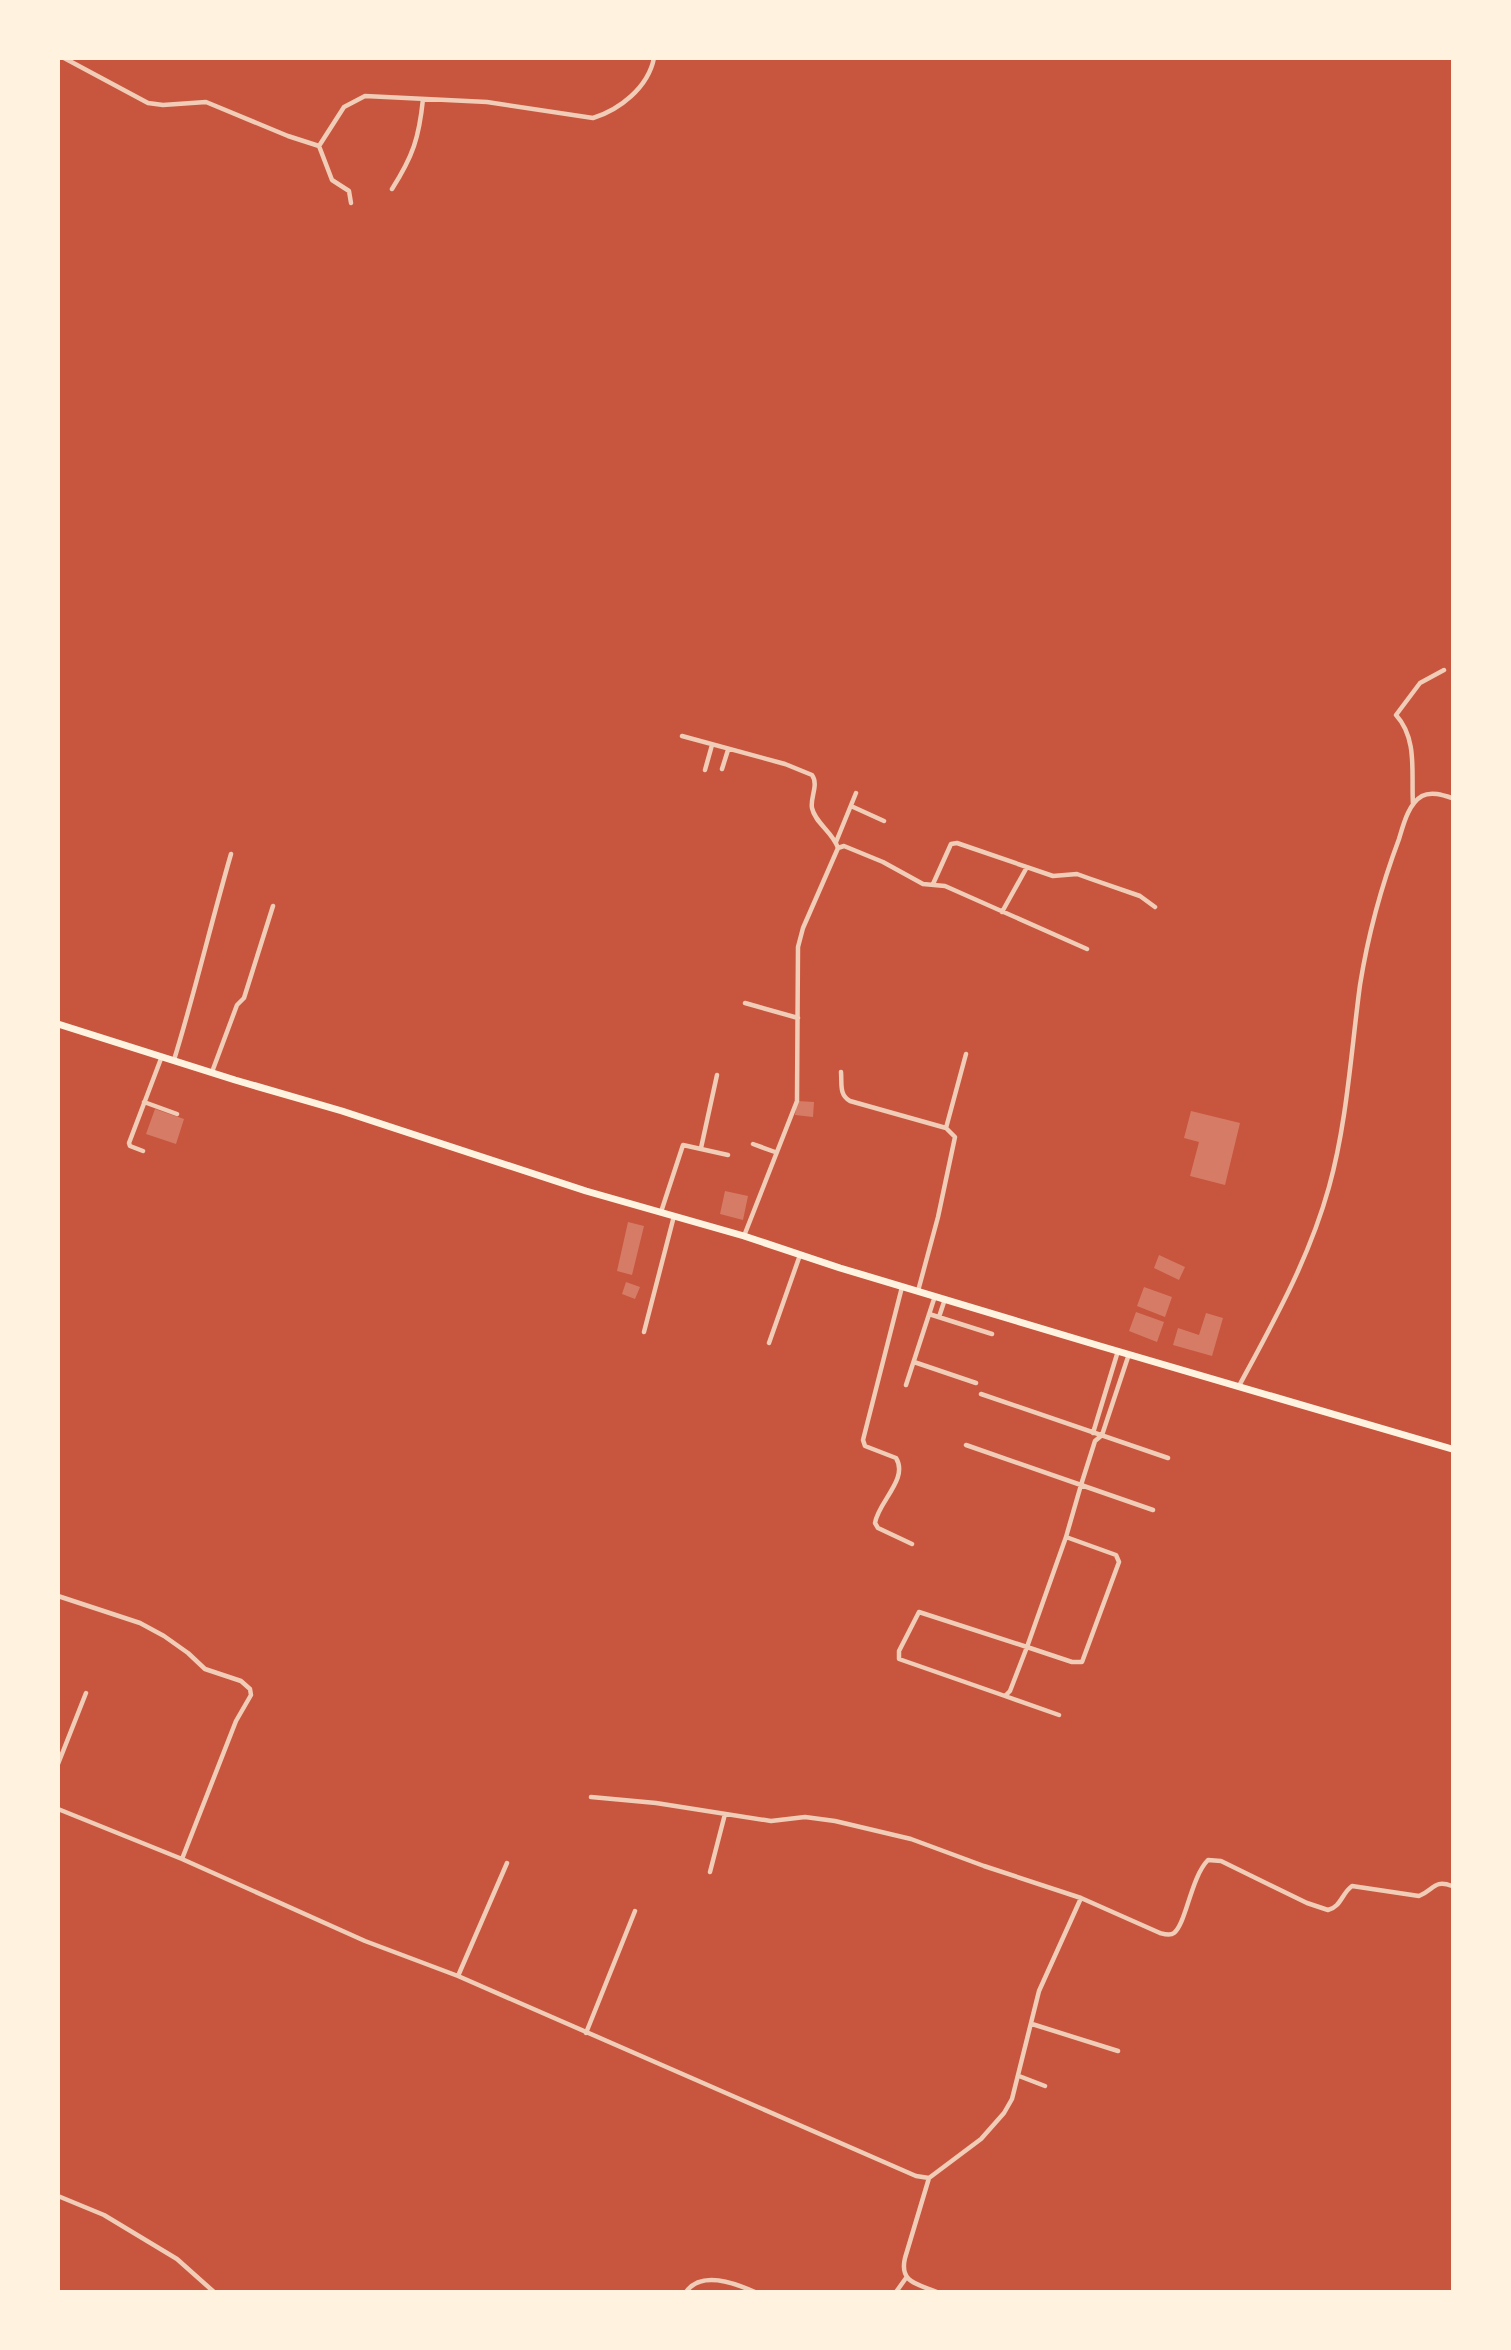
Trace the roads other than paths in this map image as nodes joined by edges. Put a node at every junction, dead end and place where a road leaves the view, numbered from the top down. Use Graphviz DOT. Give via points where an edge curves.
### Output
graph roads {
  1 [pos="64,58"];
  2 [pos="654,58"];
  3 [pos="423,99"];
  4 [pos="319,146"];
  5 [pos="392,189"];
  6 [pos="351,203"];
  7 [pos="1444,670"];
  8 [pos="682,736"];
  9 [pos="712,745"];
  10 [pos="728,750"];
  11 [pos="722,769"];
  12 [pos="705,770"];
  13 [pos="856,793"];
  14 [pos="1452,798"];
  15 [pos="1413,804"];
  16 [pos="851,806"];
  17 [pos="884,821"];
  18 [pos="837,845"];
  19 [pos="231,854"];
  20 [pos="1027,867"];
  21 [pos="933,884"];
  22 [pos="273,906"];
  23 [pos="1155,908"];
  24 [pos="1002,912"];
  25 [pos="1086,949"];
  26 [pos="745,1003"];
  27 [pos="798,1018"];
  28 [pos="58,1024"];
  29 [pos="966,1054"];
  30 [pos="162,1056"];
  31 [pos="174,1060"];
  32 [pos="212,1072"];
  33 [pos="841,1072"];
  34 [pos="717,1075"];
  35 [pos="144,1102"];
  36 [pos="177,1114"];
  37 [pos="946,1128"];
  38 [pos="753,1144"];
  39 [pos="701,1148"];
  40 [pos="143,1151"];
  41 [pos="775,1152"];
  42 [pos="728,1155"];
  43 [pos="661,1212"];
  44 [pos="674,1216"];
  45 [pos="744,1236"];
  46 [pos="800,1255"];
  47 [pos="902,1287"];
  48 [pos="918,1291"];
  49 [pos="935,1296"];
  50 [pos="945,1299"];
  51 [pos="929,1314"];
  52 [pos="939,1317"];
  53 [pos="644,1332"];
  54 [pos="992,1334"];
  55 [pos="769,1344"];
  56 [pos="1118,1351"];
  57 [pos="1129,1354"];
  58 [pos="914,1362"];
  59 [pos="976,1383"];
  60 [pos="906,1385"];
  61 [pos="1239,1386"];
  62 [pos="981,1394"];
  63 [pos="1093,1432"];
  64 [pos="1102,1435"];
  65 [pos="1095,1441"];
  66 [pos="966,1445"];
  67 [pos="1452,1449"];
  68 [pos="1168,1458"];
  69 [pos="1082,1485"];
  70 [pos="1153,1510"];
  71 [pos="1066,1537"];
  72 [pos="912,1544"];
  73 [pos="58,1596"];
  74 [pos="1027,1647"];
  75 [pos="87,1693"];
  76 [pos="1005,1696"];
  77 [pos="1059,1715"];
  78 [pos="58,1764"];
  79 [pos="591,1797"];
  80 [pos="58,1809"];
  81 [pos="725,1814"];
  82 [pos="182,1859"];
  83 [pos="507,1863"];
  84 [pos="710,1872"];
  85 [pos="1452,1886"];
  86 [pos="1081,1898"];
  87 [pos="635,1911"];
  88 [pos="458,1976"];
  89 [pos="1032,2025"];
  90 [pos="586,2032"];
  91 [pos="1118,2051"];
  92 [pos="1019,2076"];
  93 [pos="1045,2086"];
  94 [pos="929,2178"];
  95 [pos="58,2196"];
  96 [pos="906,2278"];
  97 [pos="214,2292"];
  98 [pos="686,2292"];
  99 [pos="755,2292"];
  100 [pos="896,2292"];
  101 [pos="937,2292"];
  1 -- 4 [label="street" via="148,103 206,102"];
  2 -- 3 [label="street" via="622,105 593,118 487,102"];
  3 -- 4 [label="street" via="359,97 337,114"];
  3 -- 5 [label="street" via="413,152"];
  4 -- 6 [label="street" via="332,180 349,191"];
  7 -- 15 [label="street" via="1420,683 1396,715 1411,742"];
  8 -- 9 [label="street"];
  9 -- 10 [label="street"];
  9 -- 12 [label="street"];
  10 -- 11 [label="street"];
  10 -- 18 [label="street" via="812,775 816,782 813,811"];
  13 -- 16 [label="street"];
  14 -- 15 [label="street" via="1428,794"];
  15 -- 61 [label="street" via="1384,879 1369,936 1344,1112 1329,1187 1304,1263"];
  16 -- 17 [label="street"];
  16 -- 18 [label="street"];
  18 -- 21 [label="street" via="884,862 923,884"];
  18 -- 27 [label="street" via="800,940"];
  19 -- 31 [label="street"];
  20 -- 21 [label="street" via="954,843"];
  20 -- 23 [label="street" via="1053,876 1077,874 1140,896"];
  20 -- 24 [label="street"];
  21 -- 24 [label="street"];
  22 -- 32 [label="street" via="243,998"];
  24 -- 25 [label="street"];
  26 -- 27 [label="street"];
  27 -- 41 [label="street" via="797,1101"];
  28 -- 30 [label="main road"];
  29 -- 37 [label="street"];
  30 -- 31 [label="main road"];
  30 -- 35 [label="street"];
  31 -- 32 [label="main road"];
  32 -- 43 [label="main road"];
  33 -- 37 [label="street" via="844,1098"];
  34 -- 39 [label="street"];
  35 -- 36 [label="street"];
  35 -- 40 [label="street" via="129,1143"];
  37 -- 48 [label="street" via="956,1137 955,1146"];
  38 -- 41 [label="street"];
  39 -- 42 [label="street"];
  39 -- 43 [label="street" via="682,1145"];
  41 -- 45 [label="street"];
  43 -- 44 [label="main road"];
  44 -- 45 [label="main road"];
  44 -- 53 [label="street"];
  45 -- 46 [label="main road"];
  46 -- 47 [label="main road"];
  46 -- 55 [label="street"];
  47 -- 48 [label="main road"];
  47 -- 72 [label="street" via="862,1440 865,1446 897,1458 900,1465 875,1523"];
  48 -- 49 [label="main road"];
  49 -- 50 [label="main road"];
  49 -- 51 [label="street"];
  50 -- 52 [label="street"];
  50 -- 56 [label="main road"];
  51 -- 52 [label="street"];
  51 -- 58 [label="street"];
  52 -- 54 [label="street"];
  56 -- 57 [label="main road"];
  56 -- 63 [label="street"];
  57 -- 61 [label="main road"];
  57 -- 64 [label="street"];
  58 -- 59 [label="street"];
  58 -- 60 [label="street"];
  61 -- 67 [label="main road"];
  62 -- 63 [label="street"];
  63 -- 64 [label="street"];
  63 -- 65 [label="street"];
  64 -- 65 [label="street"];
  64 -- 68 [label="street"];
  65 -- 69 [label="street"];
  66 -- 69 [label="street"];
  69 -- 70 [label="street"];
  69 -- 71 [label="street"];
  71 -- 74 [label="street"];
  71 -- 74 [label="street" via="1118,1558 1085,1659 1072,1662"];
  73 -- 82 [label="street" via="140,1623 165,1636 205,1669 241,1681 250,1689 251,1695 236,1721"];
  74 -- 76 [label="street"];
  74 -- 76 [label="street" via="921,1612 898,1650 901,1661"];
  75 -- 78 [label="street"];
  76 -- 77 [label="street"];
  79 -- 81 [label="street"];
  80 -- 82 [label="street"];
  81 -- 84 [label="street"];
  81 -- 86 [label="street" via="771,1821 822,1819 911,1839"];
  82 -- 88 [label="street" via="365,1941"];
  83 -- 88 [label="street"];
  85 -- 86 [label="street" via="1442,1882 1419,1896 1352,1886 1338,1906 1328,1910 1221,1861 1208,1860 1196,1879 1180,1923 1170,1935"];
  86 -- 89 [label="street" via="1044,1977"];
  87 -- 90 [label="street"];
  88 -- 90 [label="street"];
  89 -- 91 [label="street"];
  89 -- 92 [label="street"];
  90 -- 94 [label="street" via="915,2176"];
  92 -- 93 [label="street"];
  92 -- 94 [label="street" via="999,2119 981,2139"];
  94 -- 96 [label="street" via="905,2258"];
  95 -- 97 [label="street" via="104,2215 177,2259"];
  96 -- 100 [label="street"];
  96 -- 101 [label="street"];
  98 -- 99 [label="street" via="699,2280 714,2280"];
}
